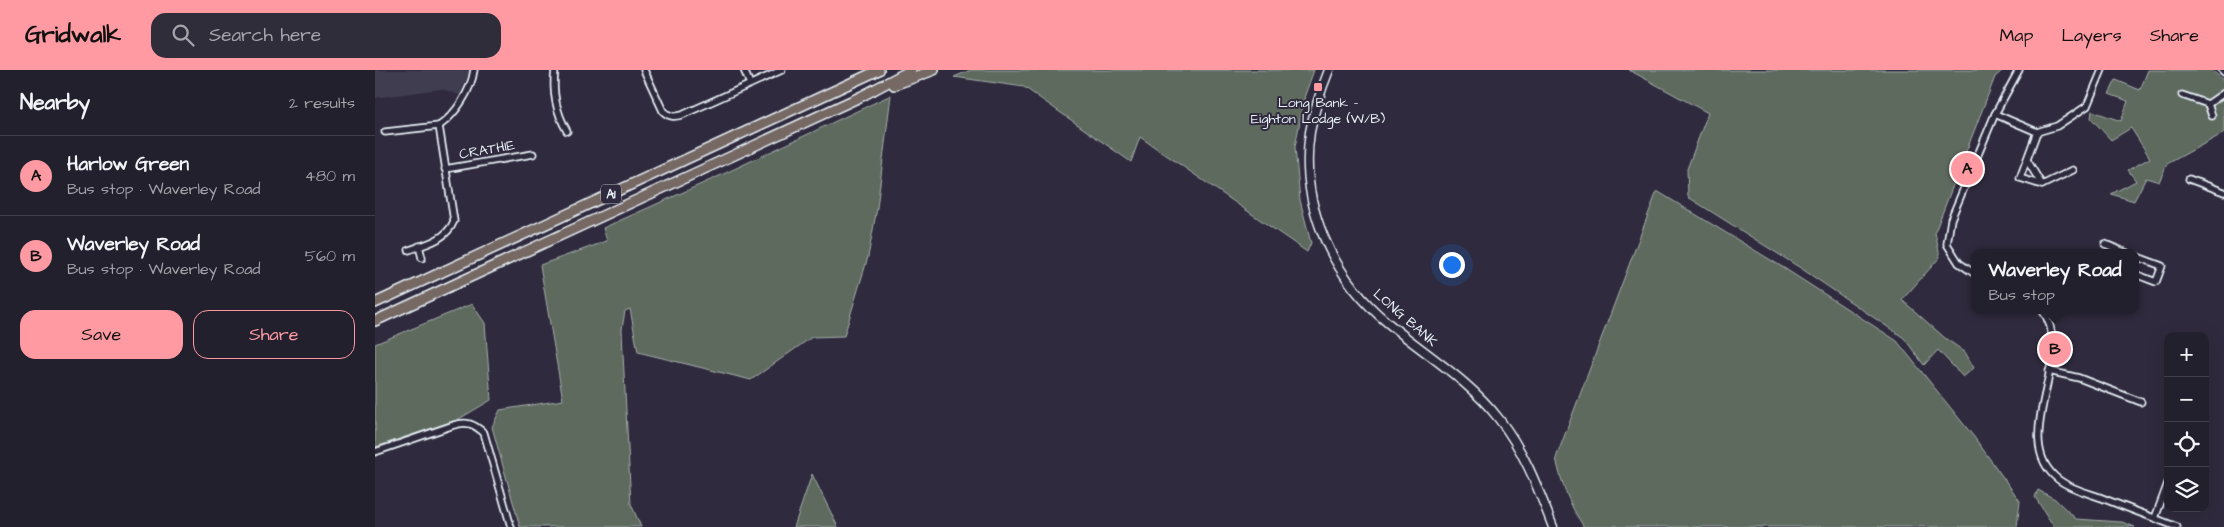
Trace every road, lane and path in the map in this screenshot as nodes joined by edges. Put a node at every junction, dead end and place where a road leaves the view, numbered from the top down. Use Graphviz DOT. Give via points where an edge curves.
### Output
graph roads {
  1 [pos="474,70"];
  2 [pos="555,70"];
  3 [pos="644,70"];
  4 [pos="744,70"];
  5 [pos="782,70"];
  6 [pos="871,70"];
  7 [pos="879,70"];
  8 [pos="911,70"];
  9 [pos="933,70"];
  10 [pos="1329,70"];
  11 [pos="2019,70"];
  12 [pos="2102,70"];
  13 [pos="750,84"];
  14 [pos="847,86"];
  15 [pos="2224,93"];
  16 [pos="2183,95"];
  17 [pos="862,96"];
  18 [pos="2208,104"];
  19 [pos="1995,114"];
  20 [pos="2212,116"];
  21 [pos="439,126"];
  22 [pos="567,131"];
  23 [pos="385,132"];
  24 [pos="2037,132"];
  25 [pos="533,154"];
  26 [pos="2027,160"];
  27 [pos="445,169"];
  28 [pos="2073,170"];
  29 [pos="2189,179"];
  30 [pos="2042,185"];
  31 [pos="2224,192"];
  32 [pos="2105,244"];
  33 [pos="419,246"];
  34 [pos="2117,249"];
  35 [pos="409,250"];
  36 [pos="2139,257"];
  37 [pos="422,258"];
  38 [pos="1971,271"];
  39 [pos="2139,276"];
  40 [pos="375,303"];
  41 [pos="2045,314"];
  42 [pos="2051,314"];
  43 [pos="2047,317"];
  44 [pos="375,321"];
  45 [pos="2049,371"];
  46 [pos="2141,402"];
  47 [pos="375,452"];
  48 [pos="2164,494"];
  49 [pos="2155,518"];
  50 [pos="511,527"];
  51 [pos="1553,527"];
  52 [pos="2177,527"];
  1 -- 21 [label="street" via="472,82 449,118"];
  2 -- 22 [label="street" via="556,107"];
  3 -- 13 [label="street" via="663,111 673,117"];
  4 -- 13 [label="street"];
  5 -- 13 [label="street"];
  6 -- 14 [label="highway, A1"];
  7 -- 14 [label="highway, A1"];
  8 -- 17 [label="highway, A1"];
  9 -- 17 [label="highway, A1"];
  10 -- 51 [label="main road, LONG BANK" via="1315,107 1309,159 1309,184 1325,241 1340,270 1374,310 1471,389 1499,418 1532,473"];
  11 -- 19 [label="street"];
  12 -- 24 [label="street" via="2087,106 2057,126"];
  14 -- 40 [label="highway, A1"];
  15 -- 18 [label="street"];
  16 -- 18 [label="street"];
  17 -- 44 [label="highway, A1"];
  18 -- 20 [label="street"];
  19 -- 24 [label="street"];
  19 -- 38 [label="street" via="1949,230 1947,244 1952,254"];
  21 -- 23 [label="street"];
  21 -- 27 [label="street, CRATHIE"];
  24 -- 26 [label="street"];
  25 -- 27 [label="street, CRATHIE"];
  26 -- 30 [label="street"];
  26 -- 30 [label="street" via="2020,178"];
  27 -- 33 [label="street, CRATHIE" via="454,221 443,237"];
  28 -- 30 [label="street"];
  29 -- 31 [label="street"];
  32 -- 34 [label="street"];
  33 -- 35 [label="street, CRATHIE"];
  33 -- 37 [label="street"];
  36 -- 39 [label="street" via="2162,266 2156,282"];
  41 -- 43 [label="street"];
  42 -- 43 [label="street"];
  43 -- 45 [label="street" via="2053,343"];
  45 -- 46 [label="street" via="2079,378"];
  45 -- 49 [label="street" via="2039,430 2040,447 2047,467 2069,486"];
  47 -- 50 [label="street" via="463,422 475,424 484,432"];
  48 -- 49 [label="street"];
  49 -- 52 [label="street"];
}
